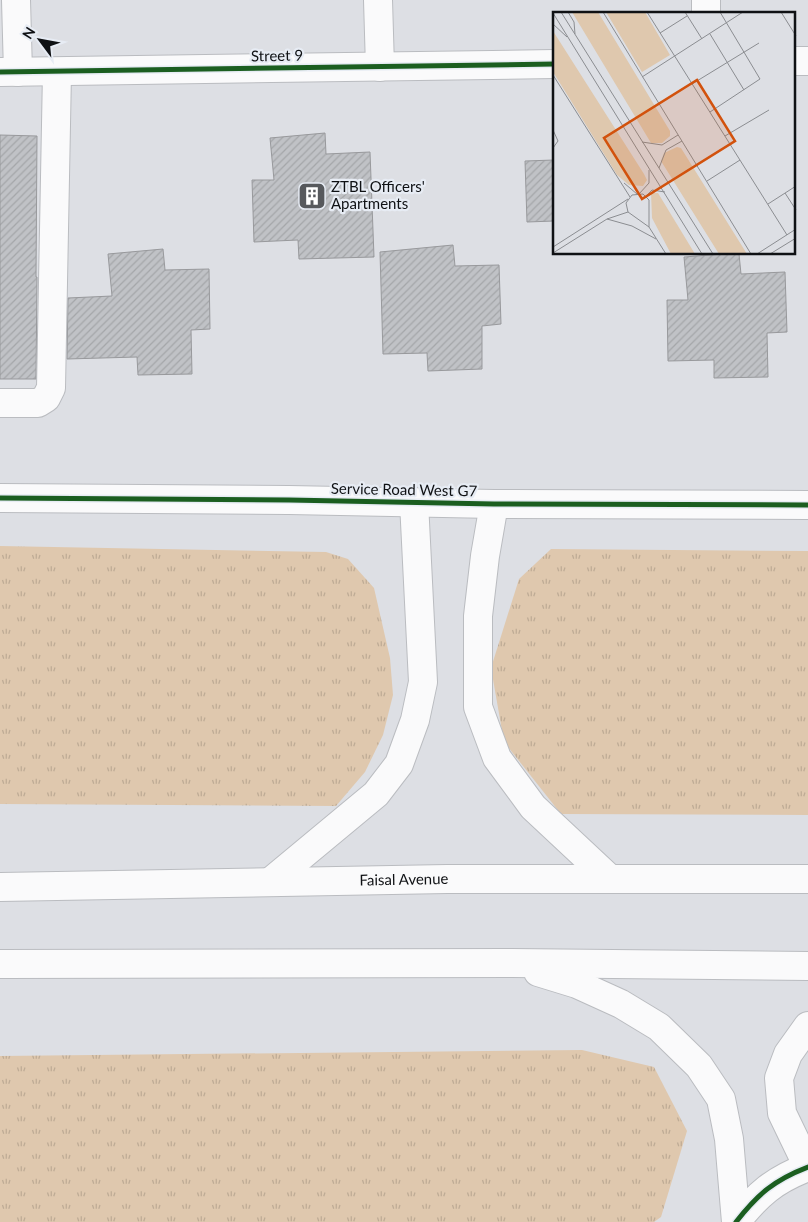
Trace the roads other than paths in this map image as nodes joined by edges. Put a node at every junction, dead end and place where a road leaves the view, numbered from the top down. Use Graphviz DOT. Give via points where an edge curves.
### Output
graph roads {
  1 [pos="16,0"];
  2 [pos="378,0"];
  3 [pos="553,64"];
  4 [pos="380,67"];
  5 [pos="9,72"];
  6 [pos="57,72"];
  7 [pos="0,403"];
  8 [pos="0,498"];
  9 [pos="414,502"];
  10 [pos="494,504"];
  11 [pos="808,505"];
  12 [pos="610,879"];
  13 [pos="808,879"];
  14 [pos="270,882"];
  15 [pos="0,887"];
  16 [pos="0,964"];
  17 [pos="512,964"];
  18 [pos="808,966"];
  19 [pos="808,1026"];
  20 [pos="808,1167"];
  21 [pos="736,1222"];
  1 -- 5 [label="main road"];
  2 -- 4 [label="main road"];
  3 -- 4 [label="main road, Street 9"];
  4 -- 6 [label="main road, Street 9"];
  5 -- 6 [label="main road, Street 9"];
  6 -- 7 [label="main road" via="51,388 46,398 38,403"];
  8 -- 9 [label="main road, Service Road West G7"];
  9 -- 10 [label="main road, Service Road West G7"];
  9 -- 14 [label="main road" via="423,682 415,720 399,764 376,794"];
  10 -- 11 [label="main road, Service Road West G7"];
  10 -- 12 [label="main road" via="478,616 478,707 497,758 532,807"];
  12 -- 13 [label="main road, Faisal Avenue"];
  12 -- 14 [label="main road, Faisal Avenue"];
  14 -- 15 [label="main road, Faisal Avenue"];
  16 -- 17 [label="main road"];
  17 -- 18 [label="main road"];
  17 -- 21 [label="main road" via="577,984 621,1004 659,1027 699,1066 721,1099 729,1139"];
  19 -- 20 [label="main road" via="788,1054 779,1078 782,1113"];
  20 -- 21 [label="main road" via="767,1189"];
}
